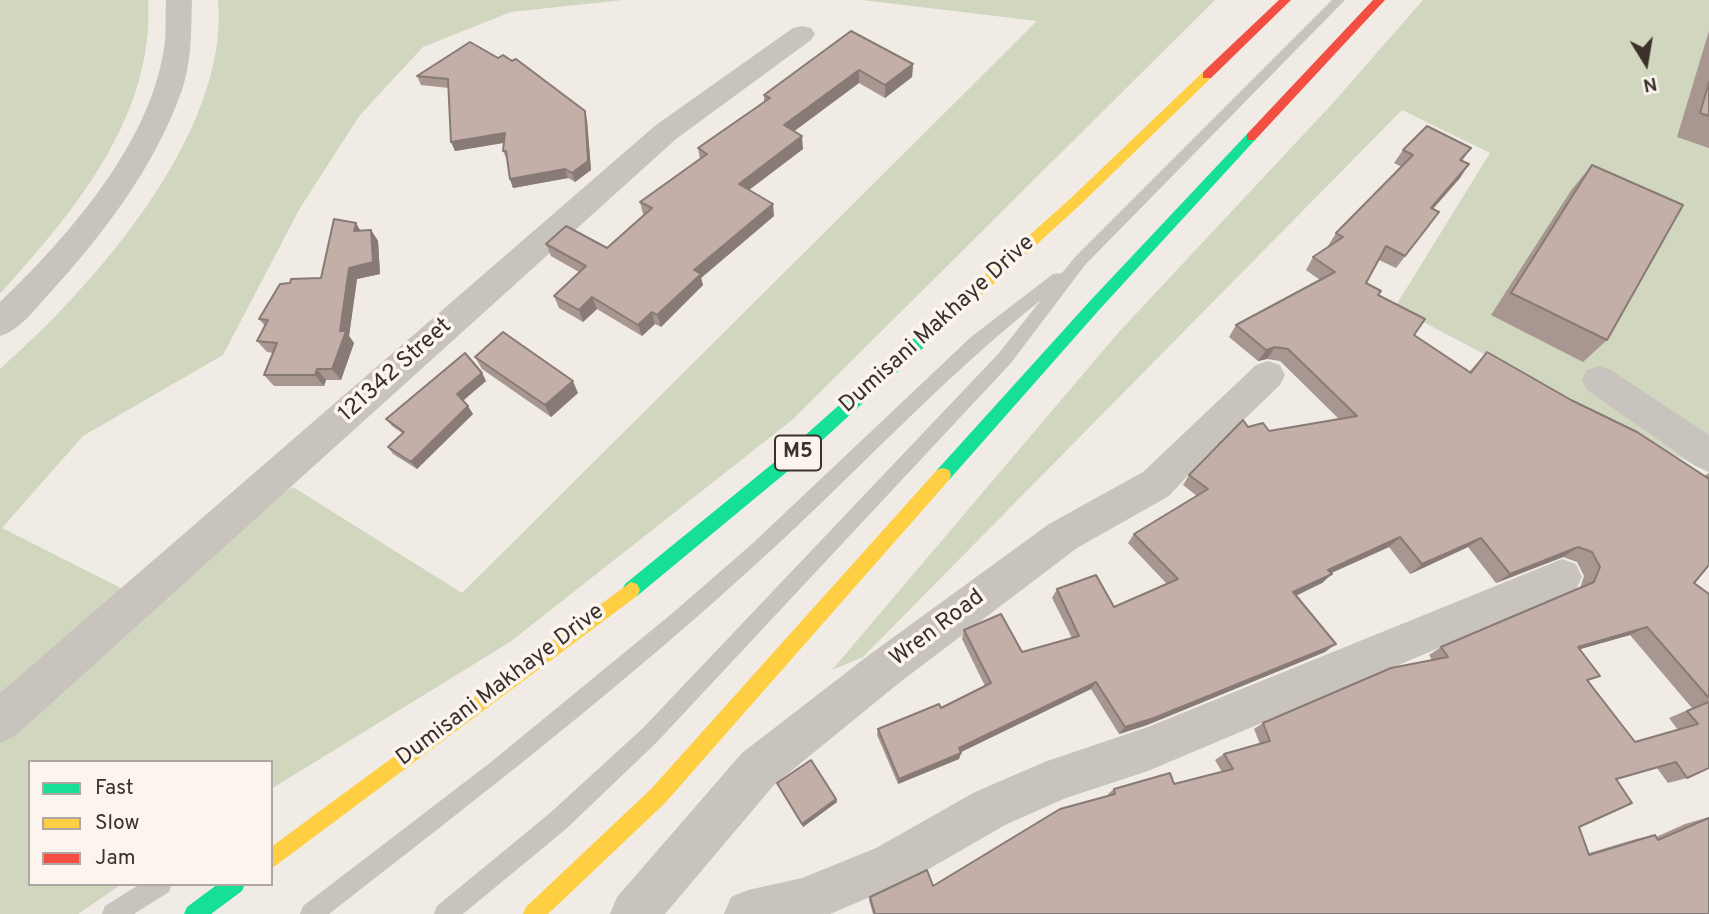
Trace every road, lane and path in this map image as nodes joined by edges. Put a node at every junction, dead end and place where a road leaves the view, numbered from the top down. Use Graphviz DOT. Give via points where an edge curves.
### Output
graph roads {
  1 [pos="179,0"];
  2 [pos="1286,0"];
  3 [pos="1339,0"];
  4 [pos="1379,0"];
  5 [pos="802,34"];
  6 [pos="1080,261"];
  7 [pos="0,323"];
  8 [pos="1268,375"];
  9 [pos="1599,380"];
  10 [pos="1709,454"];
  11 [pos="1562,577"];
  12 [pos="0,720"];
  13 [pos="275,854"];
  14 [pos="158,886"];
  15 [pos="233,886"];
  16 [pos="113,914"];
  17 [pos="194,914"];
  18 [pos="311,914"];
  19 [pos="446,914"];
  20 [pos="533,914"];
  21 [pos="634,914"];
  22 [pos="748,914"];
  1 -- 7 [label="street" via="177,54 157,116 127,171 76,242"];
  2 -- 13 [label="main road, Dumisani Makhaye Drive / M5" via="1076,201 788,461 622,597"];
  3 -- 6 [label="lane"];
  4 -- 20 [label="main road" via="1094,306 659,796"];
  5 -- 12 [label="street, 121342 Street" via="666,132"];
  6 -- 18 [label="lane" via="977,342 682,617 498,769"];
  6 -- 19 [label="lane" via="1005,358 650,735 548,830"];
  8 -- 21 [label="street, Wren Road" via="1156,484 1063,536 758,769"];
  9 -- 10 [label="street"];
  11 -- 22 [label="street" via="1148,749 1063,777 991,808 892,865 802,902"];
  14 -- 16 [label="lane"];
  15 -- 17 [label="main road"];
}
